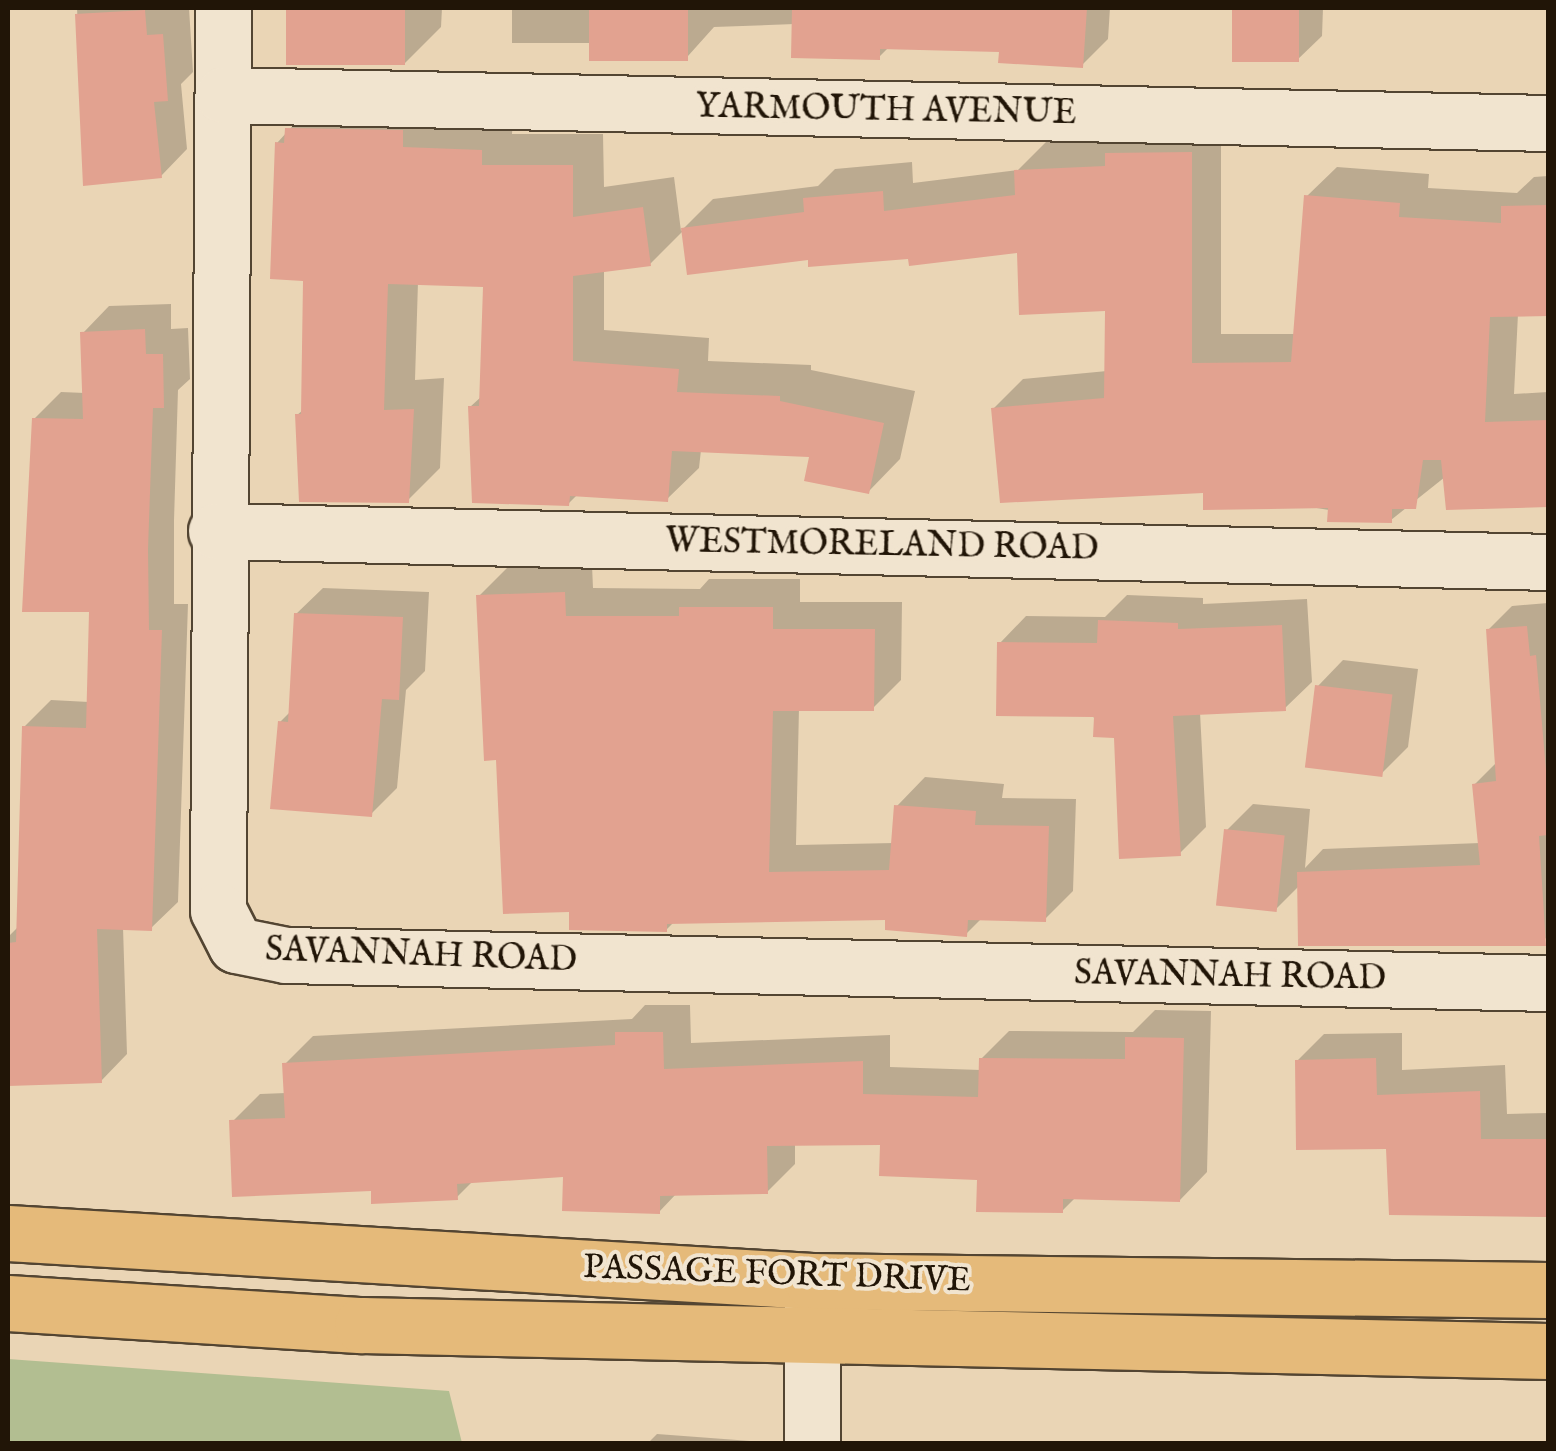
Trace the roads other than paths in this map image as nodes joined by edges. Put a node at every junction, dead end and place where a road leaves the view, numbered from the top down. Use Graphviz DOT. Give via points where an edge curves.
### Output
graph roads {
  1 [pos="223,8"];
  2 [pos="224,95"];
  3 [pos="1548,123"];
  4 [pos="216,531"];
  5 [pos="1548,562"];
  6 [pos="1548,984"];
  7 [pos="8,1233"];
  8 [pos="812,1281"];
  9 [pos="1548,1290"];
  10 [pos="8,1303"];
  11 [pos="812,1338"];
  12 [pos="1548,1351"];
  13 [pos="812,1444"];
  1 -- 2 [label="street, SAVANNAH ROAD"];
  2 -- 3 [label="street, YARMOUTH AVENUE"];
  2 -- 4 [label="street, SAVANNAH ROAD"];
  4 -- 5 [label="street, WESTMORELAND ROAD"];
  4 -- 6 [label="street, SAVANNAH ROAD" via="218,910 236,945 286,956"];
  7 -- 8 [label="main road, PASSAGE FORT DRIVE"];
  8 -- 9 [label="main road, PASSAGE FORT DRIVE"];
  8 -- 11 [label="street"];
  10 -- 11 [label="main road, PASSAGE FORT DRIVE" via="362,1325"];
  11 -- 12 [label="main road, PASSAGE FORT DRIVE"];
  11 -- 13 [label="street"];
}
